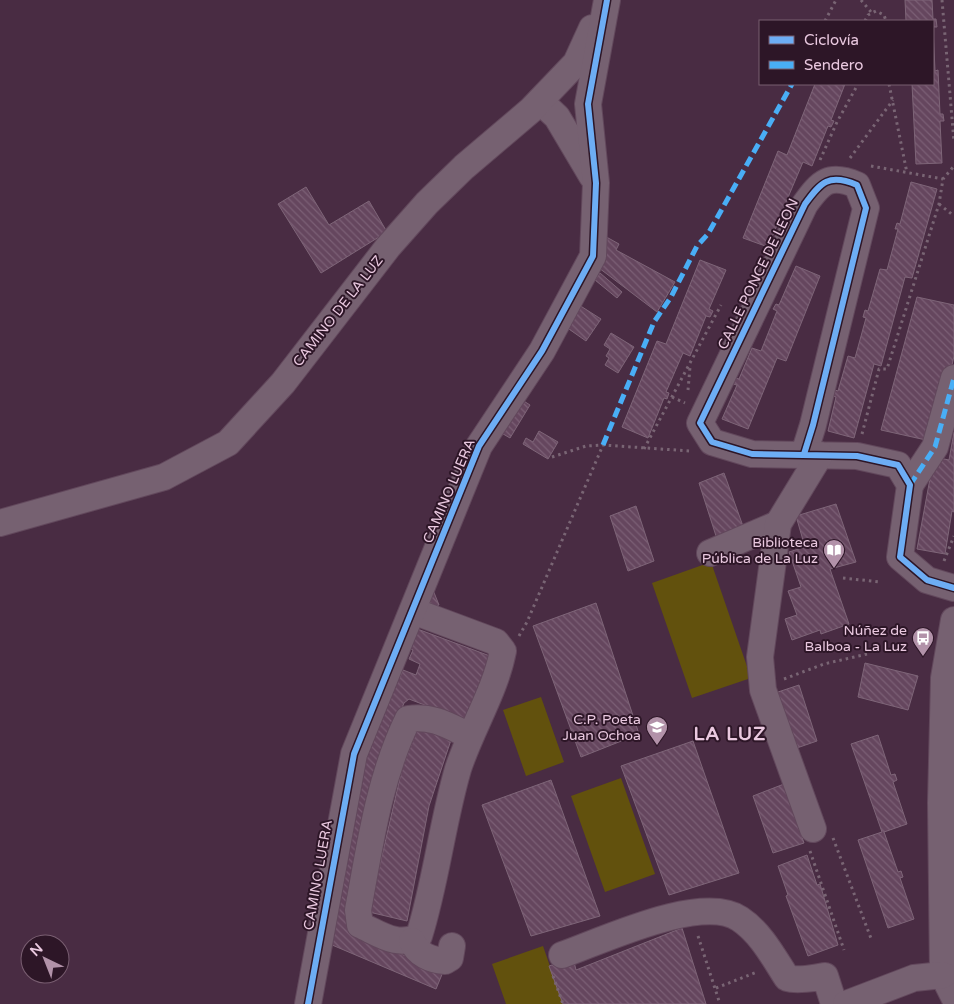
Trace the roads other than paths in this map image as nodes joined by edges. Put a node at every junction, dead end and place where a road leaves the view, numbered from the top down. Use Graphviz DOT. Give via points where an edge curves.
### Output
graph roads {
  1 [pos="606,0"];
  2 [pos="540,101"];
  3 [pos="596,183"];
  4 [pos="954,378"];
  5 [pos="812,454"];
  6 [pos="910,485"];
  7 [pos="0,523"];
  8 [pos="778,524"];
  9 [pos="710,553"];
  10 [pos="954,588"];
  11 [pos="413,611"];
  12 [pos="954,620"];
  13 [pos="470,736"];
  14 [pos="817,834"];
  15 [pos="412,941"];
  16 [pos="452,946"];
  17 [pos="562,955"];
  18 [pos="949,986"];
  19 [pos="308,1004"];
  20 [pos="834,1004"];
  21 [pos="846,1004"];
  1 -- 2 [label="street, CAMINO DE LA LUZ" via="576,63"];
  1 -- 3 [label="street, CAMINO LUERA" via="588,104"];
  2 -- 3 [label="street" via="557,117"];
  2 -- 7 [label="street, CAMINO DE LA LUZ" via="464,167 420,211 388,247 283,383 228,444 164,477"];
  3 -- 11 [label="street, CAMINO LUERA" via="593,256 542,351 479,446"];
  4 -- 6 [label="street" via="935,448"];
  5 -- 5 [label="street, CALLE PONCE DE LEON" via="752,454 712,442 700,423 805,204 819,184 841,179 857,186 866,208 813,425"];
  5 -- 6 [label="street, CALLE PONCE DE LEON" via="857,456 898,465"];
  5 -- 8 [label="street"];
  6 -- 10 [label="street" via="900,557 927,580"];
  8 -- 9 [label="street"];
  8 -- 14 [label="street" via="760,657 763,687"];
  11 -- 13 [label="street" via="496,642 503,651 499,670"];
  11 -- 19 [label="street, CAMINO LUERA" via="354,754"];
  12 -- 18 [label="street" via="944,678 941,797"];
  13 -- 15 [label="street" via="446,812 428,908 419,936"];
  13 -- 15 [label="street" via="422,716 408,719 389,764 358,910 360,925 396,942"];
  15 -- 16 [label="street" via="415,949 445,962 450,958"];
  17 -- 20 [label="street" via="670,917 718,910 742,919 768,947 787,978 800,980 825,976"];
  18 -- 21 [label="street" via="914,978"];
}
